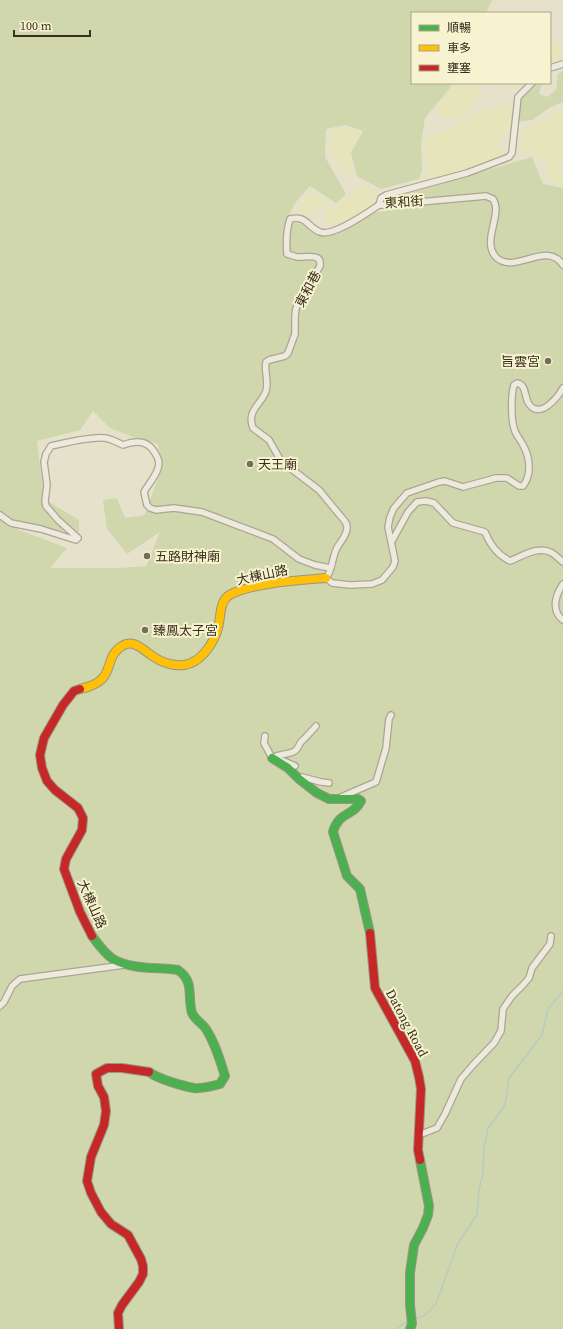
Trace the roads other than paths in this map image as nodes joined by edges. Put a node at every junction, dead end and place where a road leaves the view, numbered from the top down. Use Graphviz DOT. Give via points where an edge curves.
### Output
graph roads {
  1 [pos="563,64"];
  2 [pos="551,68"];
  3 [pos="531,84"];
  4 [pos="379,205"];
  5 [pos="563,265"];
  6 [pos="563,388"];
  7 [pos="0,515"];
  8 [pos="392,541"];
  9 [pos="563,562"];
  10 [pos="330,568"];
  11 [pos="326,578"];
  12 [pos="563,584"];
  13 [pos="563,620"];
  14 [pos="391,715"];
  15 [pos="316,726"];
  16 [pos="265,736"];
  17 [pos="272,758"];
  18 [pos="295,766"];
  19 [pos="299,779"];
  20 [pos="329,783"];
  21 [pos="335,799"];
  22 [pos="551,936"];
  23 [pos="130,964"];
  24 [pos="0,1006"];
  25 [pos="419,1135"];
  26 [pos="119,1329"];
  27 [pos="410,1329"];
  1 -- 2 [label="street"];
  3 -- 4 [label="street, 東和街" via="518,97 514,144 509,157 467,173 386,195 381,198"];
  4 -- 5 [label="street, 東和街" via="486,196 493,199 495,206 490,239 494,255 501,261 510,263 547,255 557,258"];
  4 -- 10 [label="street, 東和巷" via="331,232 321,232 298,217 290,219 287,227 287,254 296,257 315,256 319,259 320,266 296,308 295,334 288,352 285,356 266,362 266,392 251,418 253,428 269,440 281,461 319,490 343,518 348,528 335,552"];
  6 -- 8 [label="street" via="557,398 542,409 531,407 523,387 517,383 514,385 514,428 528,455 529,470 523,486 507,478 496,478 463,487 445,481 408,493 390,516 388,527"];
  7 -- 10 [label="street" via="11,523 76,540 77,536 46,506 44,462 51,446 104,438 123,445 140,442 148,444 159,459 158,468 144,492 150,508 202,512 273,539 299,559"];
  8 -- 9 [label="street" via="408,512 417,502 426,501 434,503 453,523 485,532 495,549 510,561 530,552 544,550 551,552"];
  8 -- 11 [label="street" via="394,567 382,580 372,584 350,586 332,583"];
  10 -- 11 [label="street"];
  11 -- 23 [label="street, 大棟山路" via="276,583 229,595 221,609 219,628 213,640 197,660 189,665 159,660 138,645 124,645 117,650 102,680 76,690 69,696 43,741 41,758 45,778 56,791 80,808 82,816 80,836 70,852 64,869 82,918 96,943 114,960"];
  12 -- 13 [label="street" via="555,601 555,609"];
  14 -- 21 [label="street" via="386,748 376,782"];
  15 -- 17 [label="street" via="300,743 298,749"];
  16 -- 17 [label="street" via="264,743"];
  17 -- 18 [label="street"];
  17 -- 19 [label="street, Datong Road"];
  19 -- 20 [label="street" via="302,777"];
  19 -- 21 [label="street, Datong Road" via="317,793"];
  21 -- 25 [label="street, Datong Road" via="361,801 360,805 339,819 333,826 333,832 347,876 360,889 370,932 375,988 415,1061 421,1089"];
  22 -- 25 [label="street" via="550,944 532,968 529,978 503,1009 500,1031 494,1043 461,1080 437,1128"];
  23 -- 24 [label="street" via="20,979 12,986"];
  23 -- 26 [label="street, 大棟山路" via="184,973 190,986 192,1012 196,1020 204,1026 220,1057 225,1076 220,1084 195,1088 155,1077 147,1071 107,1068 96,1074 106,1111 104,1125 91,1158 87,1181 100,1212 111,1224 128,1235 143,1266 140,1282 118,1313"];
  25 -- 27 [label="street, Datong Road" via="418,1150 429,1206 423,1228 414,1245 410,1273"];
}
